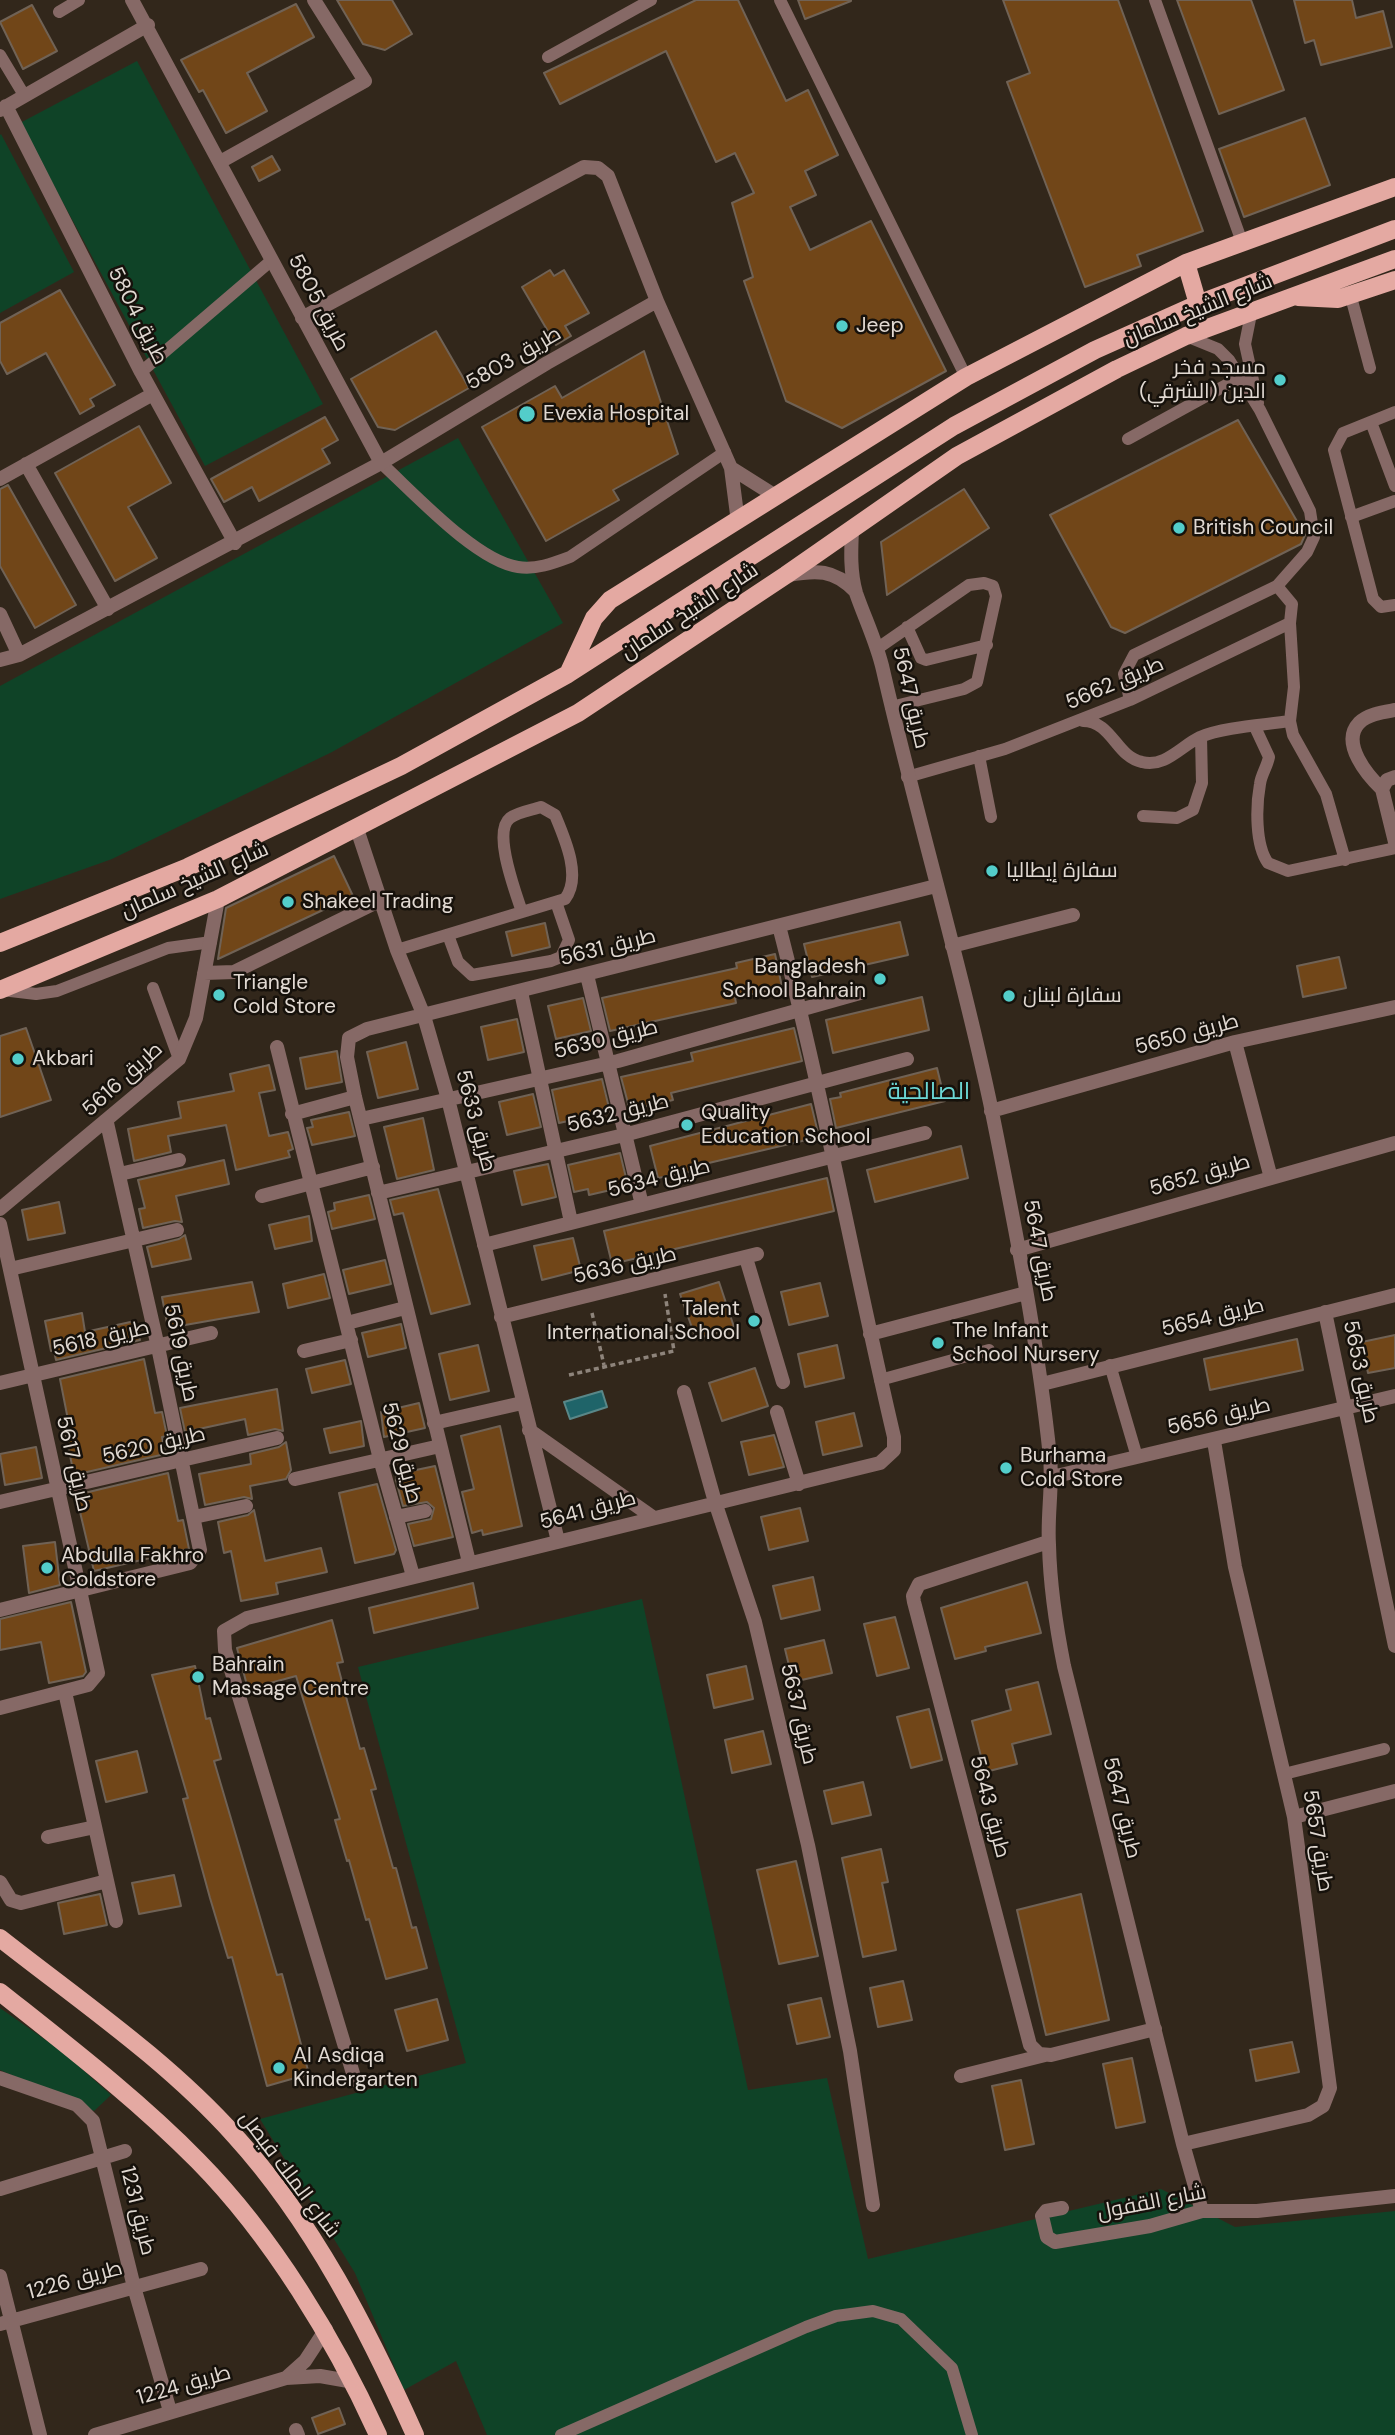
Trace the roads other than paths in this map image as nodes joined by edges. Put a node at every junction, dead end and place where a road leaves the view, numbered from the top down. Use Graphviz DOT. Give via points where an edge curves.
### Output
graph roads {
  1 [pos="79,0"];
  2 [pos="132,0"];
  3 [pos="314,0"];
  4 [pos="651,0"];
  5 [pos="780,0"];
  6 [pos="1155,0"];
  7 [pos="60,12"];
  8 [pos="148,26"];
  9 [pos="0,55"];
  10 [pos="548,57"];
  11 [pos="24,95"];
  12 [pos="3,108"];
  13 [pos="220,162"];
  14 [pos="1395,187"];
  15 [pos="1395,229"];
  16 [pos="1242,242"];
  17 [pos="1395,259"];
  18 [pos="272,260"];
  19 [pos="1186,263"];
  20 [pos="1395,281"];
  21 [pos="1295,297"];
  22 [pos="1351,297"];
  23 [pos="657,301"];
  24 [pos="1198,304"];
  25 [pos="1251,314"];
  26 [pos="302,318"];
  27 [pos="1186,336"];
  28 [pos="1370,368"];
  29 [pos="141,372"];
  30 [pos="966,377"];
  31 [pos="1239,378"];
  32 [pos="153,394"];
  33 [pos="1260,410"];
  34 [pos="1395,412"];
  35 [pos="1371,422"];
  36 [pos="1128,439"];
  37 [pos="725,452"];
  38 [pos="381,463"];
  39 [pos="26,464"];
  40 [pos="731,468"];
  41 [pos="0,479"];
  42 [pos="1395,486"];
  43 [pos="777,497"];
  44 [pos="1395,501"];
  45 [pos="1351,517"];
  46 [pos="738,522"];
  47 [pos="852,530"];
  48 [pos="235,543"];
  49 [pos="786,575"];
  50 [pos="1277,586"];
  51 [pos="856,592"];
  52 [pos="1395,605"];
  53 [pos="108,609"];
  54 [pos="0,614"];
  55 [pos="1290,623"];
  56 [pos="907,627"];
  57 [pos="987,645"];
  58 [pos="878,648"];
  59 [pos="19,655"];
  60 [pos="0,660"];
  61 [pos="568,674"];
  62 [pos="1130,700"];
  63 [pos="891,707"];
  64 [pos="1395,710"];
  65 [pos="1079,720"];
  66 [pos="1290,721"];
  67 [pos="1255,727"];
  68 [pos="1201,737"];
  69 [pos="979,756"];
  70 [pos="907,777"];
  71 [pos="1395,777"];
  72 [pos="1382,789"];
  73 [pos="1143,816"];
  74 [pos="991,817"];
  75 [pos="357,829"];
  76 [pos="1395,842"];
  77 [pos="1395,848"];
  78 [pos="1345,860"];
  79 [pos="936,886"];
  80 [pos="218,899"];
  81 [pos="381,900"];
  82 [pos="556,902"];
  83 [pos="522,912"];
  84 [pos="1073,915"];
  85 [pos="779,926"];
  86 [pos="447,935"];
  87 [pos="2,941"];
  88 [pos="211,942"];
  89 [pos="952,946"];
  90 [pos="397,950"];
  91 [pos="204,973"];
  92 [pos="587,975"];
  93 [pos="153,988"];
  94 [pos="1,990"];
  95 [pos="521,992"];
  96 [pos="860,993"];
  97 [pos="1395,1007"];
  98 [pos="800,1008"];
  99 [pos="424,1016"];
  100 [pos="1235,1042"];
  101 [pos="277,1047"];
  102 [pos="179,1059"];
  103 [pos="907,1059"];
  104 [pos="607,1063"];
  105 [pos="541,1078"];
  106 [pos="819,1083"];
  107 [pos="355,1097"];
  108 [pos="448,1099"];
  109 [pos="992,1111"];
  110 [pos="292,1114"];
  111 [pos="361,1119"];
  112 [pos="107,1123"];
  113 [pos="925,1133"];
  114 [pos="624,1135"];
  115 [pos="1395,1143"];
  116 [pos="558,1151"];
  117 [pos="835,1156"];
  118 [pos="178,1160"];
  119 [pos="373,1167"];
  120 [pos="467,1171"];
  121 [pos="120,1174"];
  122 [pos="1271,1178"];
  123 [pos="311,1183"];
  124 [pos="378,1192"];
  125 [pos="262,1196"];
  126 [pos="642,1205"];
  127 [pos="0,1209"];
  128 [pos="571,1222"];
  129 [pos="0,1224"];
  130 [pos="177,1230"];
  131 [pos="134,1240"];
  132 [pos="484,1245"];
  133 [pos="1017,1250"];
  134 [pos="10,1269"];
  135 [pos="1026,1293"];
  136 [pos="1395,1295"];
  137 [pos="405,1308"];
  138 [pos="1325,1312"];
  139 [pos="501,1317"];
  140 [pos="347,1323"];
  141 [pos="211,1334"];
  142 [pos="870,1334"];
  143 [pos="351,1340"];
  144 [pos="158,1347"];
  145 [pos="989,1350"];
  146 [pos="304,1351"];
  147 [pos="1110,1365"];
  148 [pos="31,1377"];
  149 [pos="880,1380"];
  150 [pos="783,1382"];
  151 [pos="0,1383"];
  152 [pos="1042,1384"];
  153 [pos="684,1392"];
  154 [pos="1395,1396"];
  155 [pos="522,1403"];
  156 [pos="1346,1408"];
  157 [pos="777,1412"];
  158 [pos="434,1423"];
  159 [pos="529,1430"];
  160 [pos="277,1438"];
  161 [pos="1214,1441"];
  162 [pos="440,1446"];
  163 [pos="1137,1457"];
  164 [pos="380,1459"];
  165 [pos="180,1462"];
  166 [pos="1052,1477"];
  167 [pos="295,1479"];
  168 [pos="799,1484"];
  169 [pos="57,1489"];
  170 [pos="0,1502"];
  171 [pos="715,1502"];
  172 [pos="246,1506"];
  173 [pos="425,1511"];
  174 [pos="651,1516"];
  175 [pos="194,1517"];
  176 [pos="396,1517"];
  177 [pos="558,1541"];
  178 [pos="1048,1542"];
  179 [pos="470,1562"];
  180 [pos="413,1576"];
  181 [pos="79,1590"];
  182 [pos="0,1610"];
  183 [pos="1395,1646"];
  184 [pos="65,1692"];
  185 [pos="0,1708"];
  186 [pos="1384,1749"];
  187 [pos="1284,1774"];
  188 [pos="1395,1791"];
  189 [pos="1294,1817"];
  190 [pos="95,1827"];
  191 [pos="48,1837"];
  192 [pos="107,1881"];
  193 [pos="0,1882"];
  194 [pos="116,1921"];
  195 [pos="0,1938"];
  196 [pos="0,1992"];
  197 [pos="1155,2029"];
  198 [pos="1045,2055"];
  199 [pos="961,2076"];
  200 [pos="0,2078"];
  201 [pos="355,2080"];
  202 [pos="1183,2144"];
  203 [pos="125,2151"];
  204 [pos="102,2157"];
  205 [pos="0,2189"];
  206 [pos="1395,2196"];
  207 [pos="873,2205"];
  208 [pos="1062,2208"];
  209 [pos="1202,2211"];
  210 [pos="201,2269"];
  211 [pos="0,2276"];
  212 [pos="134,2287"];
  213 [pos="7,2322"];
  214 [pos="326,2329"];
  215 [pos="286,2378"];
  216 [pos="354,2382"];
  217 [pos="170,2412"];
  218 [pos="40,2435"];
  219 [pos="94,2435"];
  220 [pos="378,2435"];
  221 [pos="415,2435"];
  222 [pos="561,2435"];
  223 [pos="972,2435"];
  1 -- 7 [label="lane"];
  2 -- 8 [label="street, طريق 5805"];
  3 -- 13 [label="street" via="365,81"];
  4 -- 10 [label="lane"];
  5 -- 30 [label="lane"];
  6 -- 16 [label="lane"];
  8 -- 11 [label="street, طريق 5804"];
  8 -- 13 [label="street, طريق 5805"];
  9 -- 11 [label="lane"];
  11 -- 12 [label="street, طريق 5804"];
  12 -- 29 [label="street, طريق 5804"];
  13 -- 18 [label="street, طريق 5805"];
  14 -- 16 [label="main road"];
  15 -- 24 [label="main road, شارع الشيخ سلمان"];
  16 -- 19 [label="main road"];
  17 -- 21 [label="main road, شارع الشيخ سلمان"];
  18 -- 26 [label="street, طريق 5805"];
  18 -- 29 [label="lane"];
  19 -- 24 [label="main road"];
  19 -- 30 [label="main road"];
  20 -- 22 [label="main road"];
  21 -- 22 [label="main road"];
  21 -- 25 [label="main road, شارع الشيخ سلمان"];
  22 -- 28 [label="lane"];
  23 -- 26 [label="street" via="608,176 598,168 584,167"];
  23 -- 37 [label="street"];
  23 -- 38 [label="street, طريق 5803"];
  24 -- 61 [label="main road, شارع الشيخ سلمان" via="1095,350 954,426"];
  25 -- 27 [label="main road, شارع الشيخ سلمان"];
  25 -- 33 [label="lane" via="1245,344"];
  26 -- 38 [label="street, طريق 5805"];
  27 -- 31 [label="lane" via="1219,349"];
  27 -- 47 [label="main road, شارع الشيخ سلمان" via="957,456"];
  29 -- 32 [label="street, طريق 5804"];
  30 -- 43 [label="main road"];
  31 -- 33 [label="lane"];
  31 -- 36 [label="lane"];
  32 -- 39 [label="street"];
  32 -- 48 [label="street, طريق 5804"];
  33 -- 50 [label="lane" via="1315,529 1307,552"];
  34 -- 35 [label="lane"];
  35 -- 42 [label="lane"];
  35 -- 45 [label="lane" via="1348,430 1335,444"];
  37 -- 38 [label="lane" via="570,557 548,565 518,567 486,557"];
  37 -- 40 [label="street"];
  38 -- 48 [label="street, طريق 5803"];
  39 -- 41 [label="street"];
  39 -- 53 [label="street"];
  40 -- 43 [label="street"];
  40 -- 46 [label="street"];
  43 -- 46 [label="main road"];
  44 -- 45 [label="lane"];
  45 -- 52 [label="lane" via="1373,599 1381,607"];
  46 -- 61 [label="main road" via="610,600 594,618"];
  47 -- 49 [label="main road, شارع الشيخ سلمان"];
  47 -- 51 [label="street, طريق 5647"];
  48 -- 53 [label="street, طريق 5803"];
  49 -- 51 [label="street" via="816,570 831,573"];
  49 -- 75 [label="main road, شارع الشيخ سلمان" via="578,713"];
  50 -- 55 [label="lane" via="1292,604"];
  50 -- 62 [label="lane" via="1134,655 1124,674"];
  51 -- 58 [label="street, طريق 5647"];
  53 -- 59 [label="street, طريق 5803"];
  54 -- 59 [label="street"];
  55 -- 62 [label="lane, طريق 5662"];
  55 -- 66 [label="lane" via="1294,687"];
  56 -- 57 [label="lane" via="926,660"];
  56 -- 57 [label="lane" via="969,585 984,583 993,586 996,596"];
  56 -- 58 [label="lane"];
  57 -- 63 [label="lane" via="980,676 971,686"];
  58 -- 63 [label="street, طريق 5647"];
  59 -- 60 [label="street, طريق 5803"];
  61 -- 87 [label="main road, شارع الشيخ سلمان" via="401,766 188,867"];
  62 -- 65 [label="lane, طريق 5662"];
  63 -- 70 [label="street, طريق 5647"];
  64 -- 72 [label="street" via="1370,716 1356,728 1353,739 1361,765"];
  65 -- 68 [label="lane" via="1102,725 1132,758 1146,763 1161,761"];
  65 -- 69 [label="lane, طريق 5662"];
  66 -- 67 [label="lane"];
  66 -- 78 [label="lane" via="1293,735 1326,794"];
  67 -- 68 [label="lane"];
  67 -- 78 [label="lane" via="1269,757 1258,800 1261,848 1268,863 1288,871"];
  68 -- 73 [label="lane" via="1202,783 1193,810 1177,818"];
  69 -- 70 [label="lane, طريق 5662"];
  69 -- 74 [label="lane"];
  70 -- 79 [label="street, طريق 5647"];
  71 -- 72 [label="street"];
  72 -- 76 [label="street"];
  75 -- 80 [label="main road, شارع الشيخ سلمان"];
  75 -- 81 [label="street, طريق 5633"];
  77 -- 78 [label="lane"];
  79 -- 85 [label="street, طريق 5631"];
  79 -- 89 [label="street, طريق 5647"];
  80 -- 88 [label="street, طريق 5616"];
  80 -- 94 [label="main road, شارع الشيخ سلمان"];
  81 -- 90 [label="street, طريق 5633"];
  81 -- 91 [label="street" via="234,972"];
  82 -- 83 [label="lane"];
  82 -- 83 [label="lane" via="565,899 574,880 555,816 541,807 510,818 504,826 503,846"];
  82 -- 86 [label="lane" via="569,940 561,957 551,961 472,975 458,962"];
  83 -- 86 [label="lane"];
  84 -- 89 [label="street"];
  85 -- 92 [label="street, طريق 5631"];
  85 -- 98 [label="street, طريق 5641"];
  86 -- 90 [label="lane"];
  88 -- 91 [label="street, طريق 5616"];
  88 -- 94 [label="lane" via="168,948 57,992"];
  89 -- 109 [label="street, طريق 5647"];
  90 -- 99 [label="street, طريق 5633"];
  91 -- 102 [label="street, طريق 5616" via="192,1031"];
  92 -- 95 [label="street, طريق 5631"];
  92 -- 104 [label="street"];
  93 -- 102 [label="lane"];
  95 -- 99 [label="street, طريق 5631"];
  95 -- 105 [label="street"];
  96 -- 98 [label="street, طريق 5630"];
  97 -- 100 [label="street, طريق 5650"];
  98 -- 104 [label="street, طريق 5630"];
  98 -- 106 [label="street, طريق 5641"];
  99 -- 107 [label="street, طريق 5631" via="367,1029 349,1038 346,1057"];
  99 -- 108 [label="street, طريق 5633"];
  100 -- 109 [label="street, طريق 5650"];
  100 -- 122 [label="street"];
  101 -- 110 [label="street, طريق 5629"];
  102 -- 112 [label="street, طريق 5616"];
  103 -- 106 [label="street, طريق 5632"];
  104 -- 105 [label="street, طريق 5630"];
  104 -- 114 [label="street"];
  105 -- 108 [label="street, طريق 5630"];
  105 -- 116 [label="street"];
  106 -- 114 [label="street, طريق 5632"];
  106 -- 117 [label="street, طريق 5641"];
  107 -- 110 [label="street"];
  107 -- 111 [label="street, طريق 5631"];
  108 -- 111 [label="street, طريق 5630"];
  108 -- 120 [label="street, طريق 5633"];
  109 -- 133 [label="street, طريق 5647"];
  110 -- 123 [label="street, طريق 5629"];
  111 -- 119 [label="street, طريق 5631"];
  112 -- 121 [label="street, طريق 5619"];
  112 -- 127 [label="street, طريق 5616"];
  113 -- 117 [label="street, طريق 5634"];
  114 -- 116 [label="street, طريق 5632"];
  114 -- 126 [label="street"];
  115 -- 122 [label="street, طريق 5652"];
  116 -- 120 [label="street, طريق 5632"];
  116 -- 128 [label="street"];
  117 -- 126 [label="street, طريق 5634"];
  117 -- 142 [label="street, طريق 5641"];
  118 -- 121 [label="street"];
  119 -- 123 [label="street"];
  119 -- 124 [label="street, طريق 5631"];
  120 -- 124 [label="street, طريق 5632"];
  120 -- 132 [label="street, طريق 5633"];
  121 -- 131 [label="street, طريق 5619"];
  122 -- 133 [label="street, طريق 5652"];
  123 -- 125 [label="street"];
  123 -- 140 [label="street, طريق 5629"];
  124 -- 137 [label="street, طريق 5631"];
  126 -- 128 [label="street, طريق 5634"];
  128 -- 132 [label="street, طريق 5634"];
  129 -- 134 [label="street, طريق 5617"];
  130 -- 131 [label="street"];
  131 -- 134 [label="street"];
  131 -- 144 [label="street, طريق 5619"];
  132 -- 139 [label="street, طريق 5633"];
  133 -- 135 [label="street, طريق 5647"];
  134 -- 148 [label="street, طريق 5617"];
  135 -- 142 [label="street"];
  135 -- 152 [label="street, طريق 5647"];
  136 -- 138 [label="street, طريق 5654"];
  137 -- 140 [label="street"];
  137 -- 158 [label="street, طريق 5631"];
  138 -- 147 [label="street, طريق 5654"];
  138 -- 156 [label="street, طريق 5653"];
  139 -- 150 [label="street, طريق 5636" via="752,1256"];
  139 -- 155 [label="street, طريق 5633"];
  140 -- 143 [label="street, طريق 5629"];
  141 -- 144 [label="street, طريق 5618"];
  142 -- 149 [label="street, طريق 5641"];
  143 -- 146 [label="street"];
  143 -- 164 [label="street, طريق 5629"];
  144 -- 148 [label="street, طريق 5618"];
  144 -- 165 [label="street, طريق 5619"];
  145 -- 149 [label="lane"];
  147 -- 152 [label="street, طريق 5654"];
  147 -- 163 [label="lane"];
  148 -- 151 [label="street, طريق 5618"];
  148 -- 169 [label="street, طريق 5617"];
  149 -- 168 [label="street, طريق 5641" via="895,1443 890,1456 880,1463"];
  152 -- 166 [label="street, طريق 5647"];
  153 -- 171 [label="street, طريق 5637"];
  154 -- 156 [label="street, طريق 5656"];
  155 -- 158 [label="street"];
  155 -- 159 [label="street, طريق 5633"];
  156 -- 161 [label="street, طريق 5656"];
  156 -- 183 [label="street, طريق 5653"];
  157 -- 168 [label="street"];
  158 -- 162 [label="street, طريق 5631"];
  159 -- 174 [label="street"];
  159 -- 177 [label="street, طريق 5633"];
  160 -- 165 [label="street, طريق 5620"];
  161 -- 163 [label="street, طريق 5656"];
  161 -- 187 [label="street, طريق 5657" via="1235,1567"];
  162 -- 164 [label="street"];
  162 -- 179 [label="street, طريق 5631"];
  163 -- 166 [label="street, طريق 5656"];
  164 -- 167 [label="street"];
  164 -- 176 [label="street, طريق 5629"];
  165 -- 169 [label="street, طريق 5620"];
  165 -- 175 [label="street, طريق 5619"];
  166 -- 178 [label="street, طريق 5647"];
  168 -- 171 [label="street, طريق 5641"];
  169 -- 170 [label="street, طريق 5620"];
  169 -- 181 [label="street, طريق 5617"];
  171 -- 174 [label="street, طريق 5641"];
  171 -- 207 [label="street, طريق 5637" via="755,1622 824,1914"];
  172 -- 175 [label="street"];
  173 -- 176 [label="street"];
  174 -- 177 [label="street, طريق 5641"];
  175 -- 181 [label="street, طريق 5619" via="200,1550 190,1563"];
  176 -- 180 [label="street, طريق 5629"];
  177 -- 179 [label="street, طريق 5641"];
  178 -- 197 [label="street, طريق 5647" via="1054,1616 1064,1666"];
  178 -- 198 [label="street, طريق 5643" via="919,1584 913,1595 1028,2038 1034,2051"];
  179 -- 180 [label="street, طريق 5641"];
  180 -- 201 [label="street, طريق 5641" via="247,1618 225,1631 223,1640"];
  181 -- 182 [label="street, طريق 5619"];
  181 -- 184 [label="street, طريق 5617" via="98,1673 88,1685"];
  184 -- 185 [label="street, طريق 5617"];
  184 -- 190 [label="street"];
  186 -- 187 [label="lane"];
  187 -- 189 [label="street, طريق 5657"];
  188 -- 189 [label="street"];
  189 -- 202 [label="street, طريق 5657" via="1329,2094 1323,2106 1308,2116"];
  190 -- 191 [label="street"];
  190 -- 192 [label="street"];
  192 -- 193 [label="street" via="22,1903 11,1900"];
  192 -- 194 [label="street"];
  195 -- 221 [label="main road, شارع الملك فيصل" via="163,2065 236,2137 336,2278 380,2357"];
  196 -- 214 [label="main road" via="136,2102 200,2162"];
  197 -- 198 [label="street"];
  197 -- 202 [label="street, طريق 5647"];
  198 -- 199 [label="street"];
  200 -- 204 [label="street, طريق 1231" via="78,2105 93,2121"];
  202 -- 209 [label="street, طريق 5647"];
  203 -- 204 [label="street"];
  204 -- 205 [label="street"];
  204 -- 212 [label="street, طريق 1231"];
  206 -- 209 [label="street, شارع القفول" via="1257,2211"];
  208 -- 209 [label="street, شارع القفول" via="1049,2209 1042,2216 1050,2241 1150,2225"];
  210 -- 212 [label="street, طريق 1226"];
  211 -- 213 [label="street"];
  212 -- 213 [label="street, طريق 1226"];
  212 -- 217 [label="street, طريق 1231"];
  213 -- 218 [label="street"];
  214 -- 215 [label="street, طريق 1224" via="305,2361"];
  214 -- 216 [label="main road"];
  215 -- 216 [label="street, طريق 1224" via="320,2376"];
  215 -- 217 [label="street, طريق 1224"];
  216 -- 220 [label="main road"];
  217 -- 219 [label="street, طريق 1224"];
  222 -- 223 [label="lane" via="806,2327 836,2316 873,2311 901,2319 952,2368"];
}
